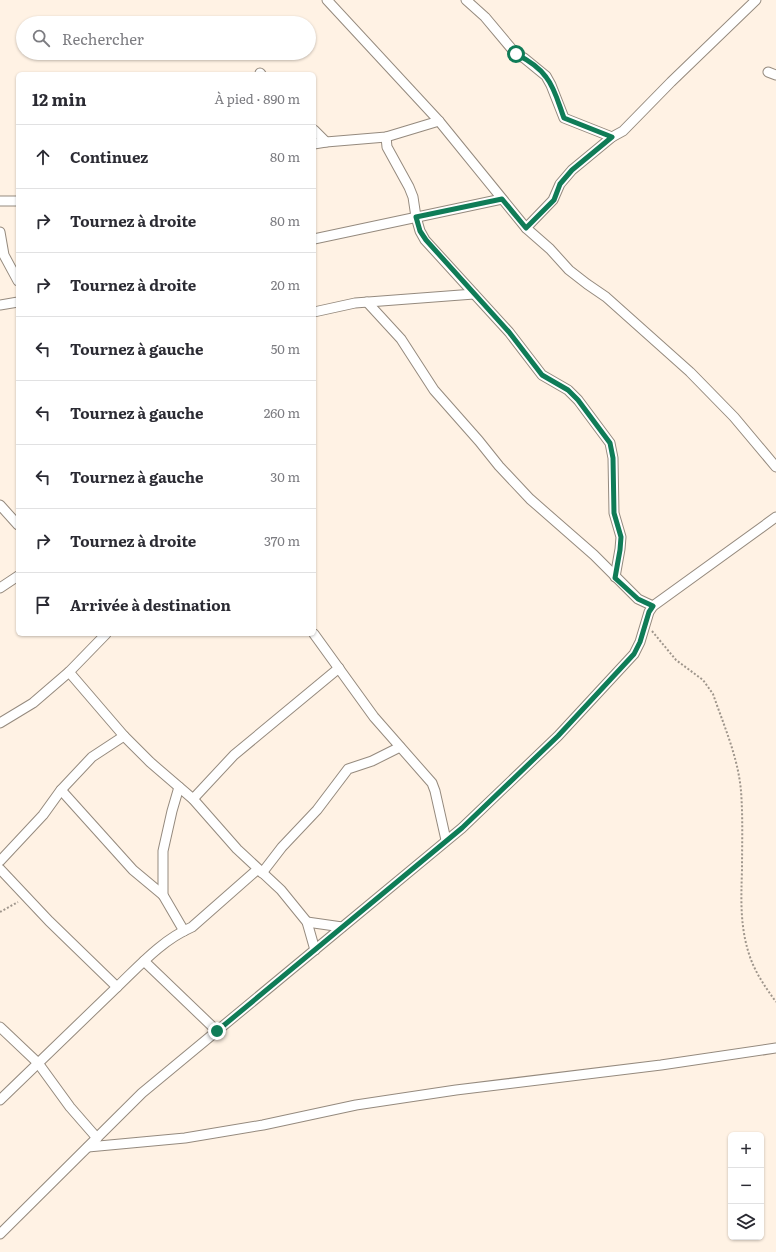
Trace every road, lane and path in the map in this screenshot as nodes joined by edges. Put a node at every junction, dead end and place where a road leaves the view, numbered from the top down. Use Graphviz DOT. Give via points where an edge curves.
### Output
graph roads {
  1 [pos="327,0"];
  2 [pos="466,0"];
  3 [pos="756,0"];
  4 [pos="439,121"];
  5 [pos="316,132"];
  6 [pos="612,137"];
  7 [pos="386,138"];
  8 [pos="326,142"];
  9 [pos="316,144"];
  10 [pos="502,199"];
  11 [pos="0,201"];
  12 [pos="16,201"];
  13 [pos="416,217"];
  14 [pos="526,228"];
  15 [pos="0,232"];
  16 [pos="316,239"];
  17 [pos="16,277"];
  18 [pos="474,294"];
  19 [pos="16,302"];
  20 [pos="367,302"];
  21 [pos="0,305"];
  22 [pos="316,312"];
  23 [pos="776,467"];
  24 [pos="0,504"];
  25 [pos="776,517"];
  26 [pos="16,523"];
  27 [pos="16,577"];
  28 [pos="615,578"];
  29 [pos="0,588"];
  30 [pos="653,606"];
  31 [pos="646,624"];
  32 [pos="104,636"];
  33 [pos="315,636"];
  34 [pos="339,668"];
  35 [pos="69,672"];
  36 [pos="0,723"];
  37 [pos="124,736"];
  38 [pos="400,746"];
  39 [pos="179,787"];
  40 [pos="61,790"];
  41 [pos="193,799"];
  42 [pos="446,840"];
  43 [pos="0,861"];
  44 [pos="0,869"];
  45 [pos="260,871"];
  46 [pos="163,895"];
  47 [pos="27,898"];
  48 [pos="0,912"];
  49 [pos="307,922"];
  50 [pos="342,927"];
  51 [pos="184,930"];
  52 [pos="315,950"];
  53 [pos="144,961"];
  54 [pos="117,986"];
  55 [pos="776,1002"];
  56 [pos="0,1026"];
  57 [pos="217,1031"];
  58 [pos="776,1048"];
  59 [pos="38,1063"];
  60 [pos="0,1100"];
  61 [pos="97,1138"];
  62 [pos="88,1147"];
  63 [pos="0,1234"];
  1 -- 4 [label="street"];
  2 -- 6 [label="street" via="485,17 516,54 546,76 564,118"];
  3 -- 6 [label="street" via="623,131"];
  4 -- 7 [label="street"];
  4 -- 10 [label="street"];
  5 -- 8 [label="street"];
  6 -- 14 [label="street" via="572,170 560,184 554,200"];
  7 -- 8 [label="street"];
  7 -- 13 [label="street" via="387,147 413,197"];
  8 -- 9 [label="street"];
  10 -- 13 [label="street"];
  10 -- 14 [label="street"];
  11 -- 12 [label="street"];
  13 -- 16 [label="street"];
  13 -- 18 [label="street" via="426,240"];
  14 -- 23 [label="street" via="569,270 606,297 690,372 734,417"];
  15 -- 17 [label="street" via="4,255"];
  18 -- 20 [label="street"];
  18 -- 28 [label="street" via="509,332 542,375 568,390 578,400 610,443 613,458 614,513 621,537"];
  19 -- 21 [label="street"];
  20 -- 22 [label="street"];
  20 -- 28 [label="street" via="401,338 434,390 499,466 530,499 594,555"];
  24 -- 26 [label="street"];
  25 -- 30 [label="street"];
  27 -- 29 [label="street"];
  28 -- 30 [label="street" via="638,599"];
  30 -- 31 [label="street"];
  31 -- 42 [label="street" via="640,642 626,664 558,736 462,828"];
  31 -- 55 [label="path" via="676,660 703,680 713,694 737,762 741,790 742,924 759,978"];
  32 -- 35 [label="street"];
  33 -- 34 [label="street"];
  34 -- 38 [label="street" via="374,718"];
  34 -- 41 [label="street" via="234,754"];
  35 -- 36 [label="street" via="33,703"];
  35 -- 37 [label="street"];
  37 -- 39 [label="street"];
  37 -- 40 [label="street" via="92,757"];
  38 -- 42 [label="street" via="432,783"];
  38 -- 45 [label="street" via="372,761 348,769 318,810"];
  39 -- 41 [label="street"];
  39 -- 46 [label="street" via="163,852"];
  40 -- 43 [label="street" via="43,815"];
  40 -- 46 [label="street" via="133,870"];
  41 -- 45 [label="street" via="237,850"];
  42 -- 50 [label="street"];
  44 -- 47 [label="street"];
  45 -- 49 [label="street" via="281,890"];
  45 -- 51 [label="street" via="192,927"];
  46 -- 51 [label="street"];
  47 -- 48 [label="path"];
  47 -- 54 [label="street"];
  49 -- 50 [label="street"];
  49 -- 52 [label="street"];
  50 -- 52 [label="street"];
  51 -- 53 [label="street" via="160,946"];
  52 -- 57 [label="street"];
  53 -- 54 [label="street"];
  53 -- 57 [label="street"];
  54 -- 59 [label="street"];
  56 -- 59 [label="street"];
  57 -- 61 [label="street" via="142,1093"];
  58 -- 62 [label="street" via="356,1105 263,1125 185,1138"];
  59 -- 60 [label="street"];
  59 -- 61 [label="street" via="70,1107"];
  61 -- 62 [label="street"];
  62 -- 63 [label="street"];
}
